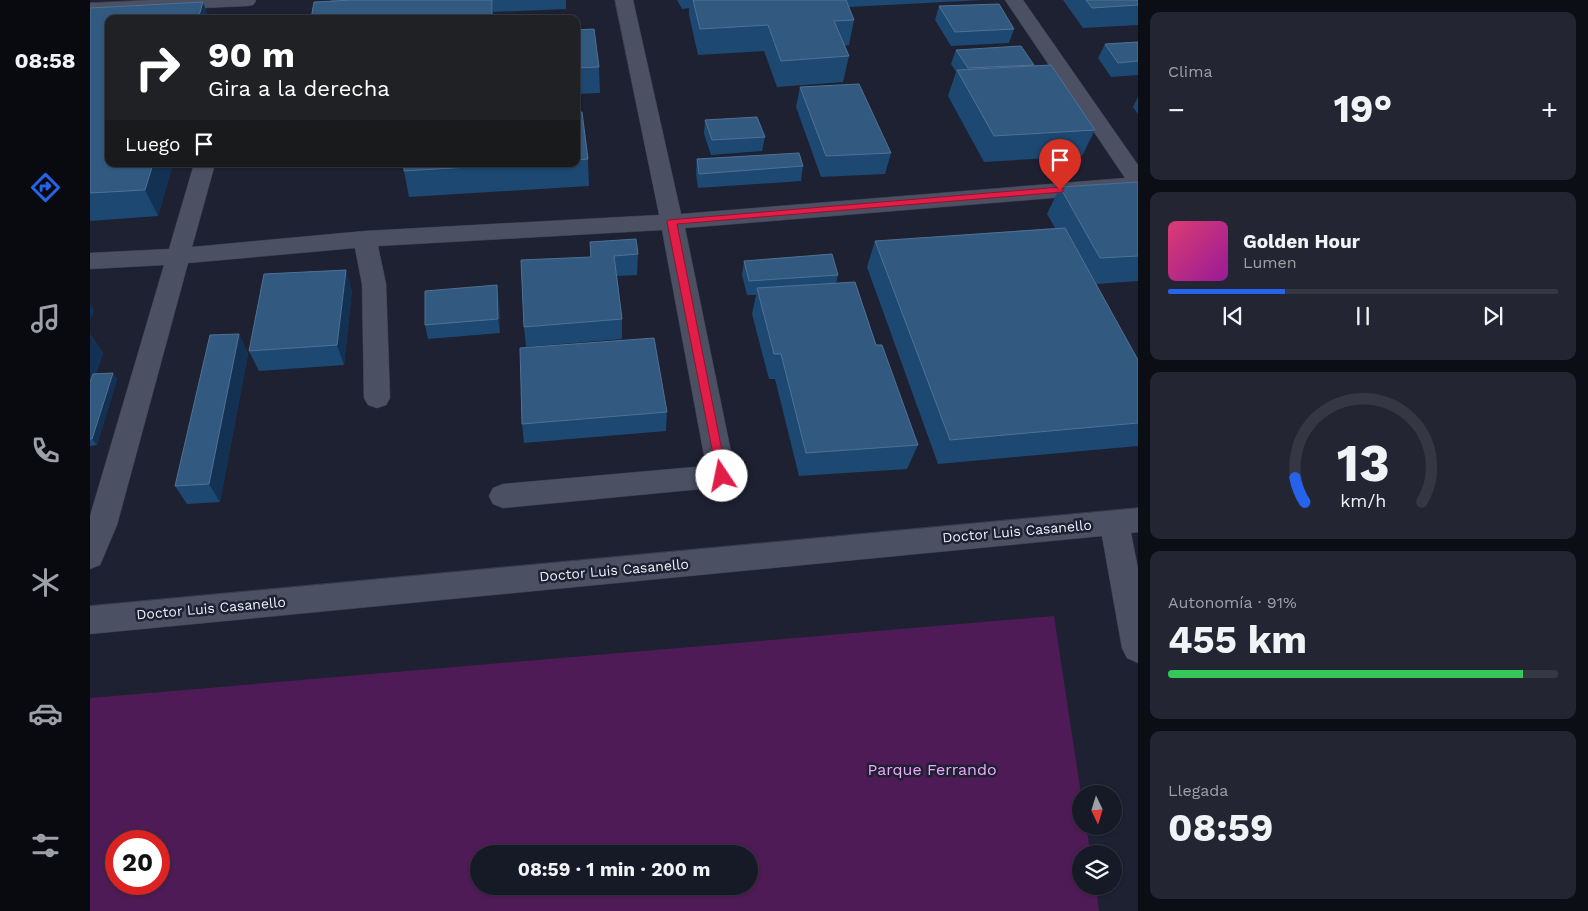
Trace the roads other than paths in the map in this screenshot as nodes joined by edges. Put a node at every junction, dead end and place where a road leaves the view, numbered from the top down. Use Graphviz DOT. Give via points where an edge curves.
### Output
graph roads {
  1 [pos="624,0"];
  2 [pos="1014,0"];
  3 [pos="248,1"];
  4 [pos="90,8"];
  5 [pos="244,15"];
  6 [pos="203,167"];
  7 [pos="1138,182"];
  8 [pos="672,222"];
  9 [pos="364,239"];
  10 [pos="180,256"];
  11 [pos="90,261"];
  12 [pos="377,398"];
  13 [pos="502,496"];
  14 [pos="1126,521"];
  15 [pos="90,556"];
  16 [pos="90,620"];
  17 [pos="1138,648"];
  1 -- 8 [label="street"];
  2 -- 7 [label="street"];
  3 -- 4 [label="street"];
  3 -- 5 [label="street"];
  6 -- 10 [label="street"];
  7 -- 8 [label="street"];
  8 -- 9 [label="street"];
  8 -- 13 [label="street" via="722,476"];
  9 -- 10 [label="street"];
  9 -- 12 [label="street" via="374,284"];
  10 -- 11 [label="street"];
  10 -- 15 [label="street" via="102,525"];
  14 -- 16 [label="street, Doctor Luis Casanello"];
  14 -- 17 [label="street"];
}
